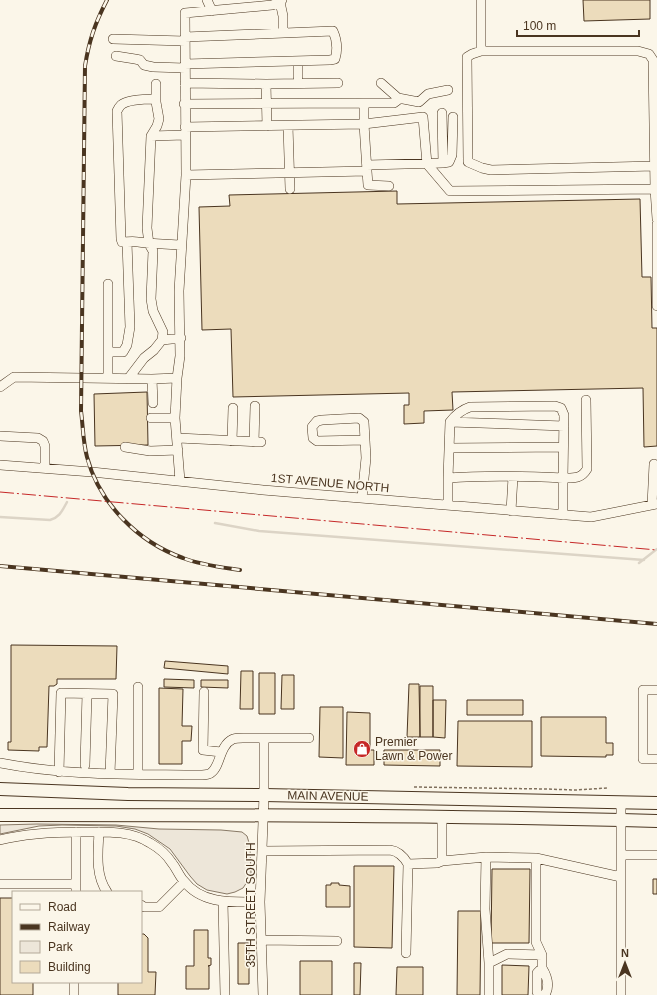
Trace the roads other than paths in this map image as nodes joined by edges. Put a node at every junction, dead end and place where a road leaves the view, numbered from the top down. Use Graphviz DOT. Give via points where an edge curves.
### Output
graph roads {
  1 [pos="207,0"];
  2 [pos="481,0"];
  3 [pos="281,1"];
  4 [pos="212,11"];
  5 [pos="283,33"];
  6 [pos="113,39"];
  7 [pos="185,39"];
  8 [pos="481,51"];
  9 [pos="116,56"];
  10 [pos="298,61"];
  11 [pos="185,66"];
  12 [pos="298,77"];
  13 [pos="185,83"];
  14 [pos="338,83"];
  15 [pos="381,83"];
  16 [pos="156,84"];
  17 [pos="266,84"];
  18 [pos="448,90"];
  19 [pos="398,98"];
  20 [pos="156,99"];
  21 [pos="419,102"];
  22 [pos="364,103"];
  23 [pos="184,104"];
  24 [pos="267,104"];
  25 [pos="442,113"];
  26 [pos="423,117"];
  27 [pos="453,117"];
  28 [pos="364,124"];
  29 [pos="267,126"];
  30 [pos="288,126"];
  31 [pos="185,131"];
  32 [pos="150,136"];
  33 [pos="444,163"];
  34 [pos="427,164"];
  35 [pos="655,166"];
  36 [pos="367,168"];
  37 [pos="289,172"];
  38 [pos="186,175"];
  39 [pos="389,186"];
  40 [pos="290,189"];
  41 [pos="655,189"];
  42 [pos="657,219"];
  43 [pos="657,224"];
  44 [pos="127,242"];
  45 [pos="149,244"];
  46 [pos="181,245"];
  47 [pos="108,284"];
  48 [pos="657,306"];
  49 [pos="181,338"];
  50 [pos="162,340"];
  51 [pos="108,352"];
  52 [pos="108,378"];
  53 [pos="177,378"];
  54 [pos="128,379"];
  55 [pos="152,379"];
  56 [pos="0,387"];
  57 [pos="586,400"];
  58 [pos="153,403"];
  59 [pos="255,406"];
  60 [pos="233,408"];
  61 [pos="151,418"];
  62 [pos="175,418"];
  63 [pos="450,422"];
  64 [pos="564,426"];
  65 [pos="0,436"];
  66 [pos="178,438"];
  67 [pos="365,440"];
  68 [pos="232,441"];
  69 [pos="125,447"];
  70 [pos="449,448"];
  71 [pos="564,448"];
  72 [pos="178,450"];
  73 [pos="654,464"];
  74 [pos="0,465"];
  75 [pos="45,468"];
  76 [pos="513,477"];
  77 [pos="448,478"];
  78 [pos="563,478"];
  79 [pos="180,481"];
  80 [pos="362,498"];
  81 [pos="654,504"];
  82 [pos="448,505"];
  83 [pos="511,511"];
  84 [pos="563,515"];
  85 [pos="138,687"];
  86 [pos="657,690"];
  87 [pos="204,692"];
  88 [pos="87,694"];
  89 [pos="264,738"];
  90 [pos="309,738"];
  91 [pos="221,752"];
  92 [pos="657,760"];
  93 [pos="0,763"];
  94 [pos="85,765"];
  95 [pos="59,772"];
  96 [pos="110,774"];
  97 [pos="138,774"];
  98 [pos="0,789"];
  99 [pos="264,795"];
  100 [pos="622,802"];
  101 [pos="657,803"];
  102 [pos="0,815"];
  103 [pos="263,815"];
  104 [pos="442,817"];
  105 [pos="621,820"];
  106 [pos="657,821"];
  107 [pos="76,832"];
  108 [pos="98,832"];
  109 [pos="0,840"];
  110 [pos="262,851"];
  111 [pos="621,855"];
  112 [pos="657,855"];
  113 [pos="486,857"];
  114 [pos="536,858"];
  115 [pos="442,861"];
  116 [pos="408,864"];
  117 [pos="621,877"];
  118 [pos="184,882"];
  119 [pos="0,884"];
  120 [pos="76,888"];
  121 [pos="106,891"];
  122 [pos="223,901"];
  123 [pos="260,902"];
  124 [pos="142,906"];
  125 [pos="262,940"];
  126 [pos="337,941"];
  127 [pos="406,954"];
  128 [pos="542,955"];
  129 [pos="489,963"];
  130 [pos="542,968"];
  131 [pos="74,983"];
  132 [pos="74,995"];
  133 [pos="225,995"];
  134 [pos="263,995"];
  135 [pos="489,995"];
  136 [pos="539,995"];
  137 [pos="545,995"];
  138 [pos="621,995"];
  1 -- 4 [label="street"];
  2 -- 8 [label="street"];
  3 -- 4 [label="street"];
  3 -- 5 [label="street"];
  4 -- 7 [label="street" via="185,14"];
  5 -- 7 [label="street"];
  5 -- 10 [label="street" via="333,32 337,47 335,58"];
  6 -- 7 [label="street"];
  7 -- 11 [label="street"];
  8 -- 35 [label="street" via="638,51 649,54 653,60 654,70"];
  8 -- 35 [label="street" via="467,57 468,162 491,170"];
  9 -- 11 [label="street" via="140,60 144,65 153,67"];
  10 -- 11 [label="street"];
  10 -- 12 [label="street"];
  11 -- 13 [label="street"];
  13 -- 17 [label="street"];
  13 -- 23 [label="street"];
  14 -- 17 [label="street"];
  15 -- 19 [label="street"];
  16 -- 20 [label="street"];
  17 -- 24 [label="street"];
  18 -- 21 [label="street" via="428,94"];
  19 -- 21 [label="street"];
  19 -- 22 [label="street" via="394,102"];
  20 -- 32 [label="street" via="159,119"];
  20 -- 44 [label="street" via="126,103 117,111 120,234 122,242"];
  21 -- 26 [label="street"];
  22 -- 24 [label="street"];
  22 -- 28 [label="street"];
  23 -- 24 [label="street"];
  23 -- 31 [label="street"];
  24 -- 29 [label="street"];
  25 -- 33 [label="street"];
  26 -- 28 [label="street"];
  26 -- 34 [label="street"];
  27 -- 33 [label="street" via="452,155 449,162"];
  28 -- 30 [label="street"];
  28 -- 36 [label="street"];
  29 -- 30 [label="street"];
  29 -- 31 [label="street"];
  30 -- 37 [label="street"];
  31 -- 32 [label="street"];
  31 -- 38 [label="street"];
  32 -- 45 [label="street" via="147,228"];
  33 -- 34 [label="street"];
  34 -- 36 [label="street"];
  34 -- 41 [label="street" via="450,191"];
  35 -- 41 [label="street"];
  36 -- 37 [label="street"];
  36 -- 39 [label="street" via="368,186"];
  37 -- 38 [label="street"];
  37 -- 40 [label="street"];
  38 -- 46 [label="street"];
  41 -- 42 [label="street"];
  43 -- 48 [label="street"];
  44 -- 45 [label="street"];
  44 -- 51 [label="street" via="130,327 128,341 123,352"];
  45 -- 46 [label="street"];
  45 -- 50 [label="street" via="153,251 152,307 163,332"];
  46 -- 49 [label="street"];
  47 -- 51 [label="street"];
  49 -- 50 [label="street"];
  49 -- 53 [label="street"];
  50 -- 54 [label="street"];
  51 -- 52 [label="street"];
  52 -- 54 [label="street"];
  52 -- 56 [label="street" via="14,377"];
  53 -- 55 [label="street"];
  53 -- 62 [label="street"];
  54 -- 55 [label="street"];
  55 -- 58 [label="street"];
  57 -- 78 [label="street" via="587,469 579,478"];
  59 -- 68 [label="street" via="258,442"];
  60 -- 68 [label="street"];
  61 -- 62 [label="street"];
  62 -- 66 [label="street"];
  63 -- 64 [label="street"];
  63 -- 64 [label="street" via="455,415 470,407 555,406 561,408"];
  63 -- 70 [label="street"];
  64 -- 71 [label="street"];
  65 -- 75 [label="street" via="38,438 43,441"];
  66 -- 68 [label="street"];
  66 -- 72 [label="street"];
  67 -- 67 [label="street" via="364,422 359,418 322,420 312,426 313,438 317,441"];
  67 -- 80 [label="street"];
  69 -- 72 [label="street" via="150,451"];
  70 -- 71 [label="street"];
  70 -- 77 [label="street"];
  71 -- 78 [label="street"];
  72 -- 79 [label="street"];
  73 -- 81 [label="street"];
  74 -- 75 [label="street, 1ST AVENUE NORTH"];
  75 -- 79 [label="street, 1ST AVENUE NORTH"];
  76 -- 77 [label="street"];
  76 -- 78 [label="street"];
  76 -- 83 [label="street"];
  77 -- 82 [label="street"];
  78 -- 84 [label="street"];
  79 -- 80 [label="street, 1ST AVENUE NORTH"];
  80 -- 82 [label="street, 1ST AVENUE NORTH"];
  81 -- 84 [label="street, 1ST AVENUE NORTH" via="591,517"];
  82 -- 83 [label="street, 1ST AVENUE NORTH"];
  83 -- 84 [label="street, 1ST AVENUE NORTH"];
  85 -- 97 [label="street"];
  86 -- 92 [label="street" via="642,690 643,759"];
  87 -- 91 [label="street" via="203,750"];
  88 -- 94 [label="street"];
  88 -- 95 [label="street" via="61,693"];
  88 -- 96 [label="street" via="113,694"];
  89 -- 90 [label="street"];
  89 -- 91 [label="street" via="233,740"];
  89 -- 99 [label="street, 35TH STREET SOUTH"];
  91 -- 97 [label="street" via="216,768 209,774"];
  93 -- 95 [label="street"];
  95 -- 96 [label="street"];
  96 -- 97 [label="street"];
  98 -- 99 [label="main road, MAIN AVENUE" via="128,794"];
  99 -- 100 [label="main road, MAIN AVENUE"];
  99 -- 103 [label="street, 35TH STREET SOUTH"];
  100 -- 101 [label="main road, MAIN AVENUE"];
  100 -- 105 [label="street"];
  102 -- 103 [label="main road, MAIN AVENUE"];
  103 -- 104 [label="main road, MAIN AVENUE"];
  103 -- 110 [label="street, 35TH STREET SOUTH"];
  104 -- 105 [label="main road, MAIN AVENUE"];
  104 -- 115 [label="street"];
  105 -- 106 [label="main road, MAIN AVENUE"];
  105 -- 111 [label="street"];
  107 -- 108 [label="street"];
  107 -- 109 [label="street" via="27,834"];
  107 -- 120 [label="street"];
  108 -- 118 [label="street" via="124,833 149,842 172,862"];
  108 -- 121 [label="street" via="98,865 102,885"];
  110 -- 116 [label="street" via="390,850 395,851"];
  110 -- 123 [label="street, 35TH STREET SOUTH"];
  111 -- 112 [label="street"];
  111 -- 117 [label="street"];
  113 -- 114 [label="street"];
  113 -- 115 [label="street"];
  113 -- 129 [label="street" via="485,909"];
  114 -- 117 [label="street"];
  114 -- 128 [label="street" via="536,942"];
  115 -- 116 [label="street"];
  116 -- 127 [label="street"];
  117 -- 138 [label="street"];
  118 -- 122 [label="street" via="204,896"];
  118 -- 124 [label="street" via="159,907"];
  119 -- 120 [label="street"];
  122 -- 123 [label="street"];
  122 -- 133 [label="street"];
  123 -- 125 [label="street, 35TH STREET SOUTH"];
  125 -- 126 [label="street"];
  125 -- 134 [label="street, 35TH STREET SOUTH"];
  128 -- 129 [label="street" via="507,954"];
  128 -- 130 [label="street"];
  129 -- 135 [label="street"];
  130 -- 136 [label="street" via="537,973"];
  130 -- 137 [label="street" via="548,976"];
  131 -- 132 [label="street"];
}
